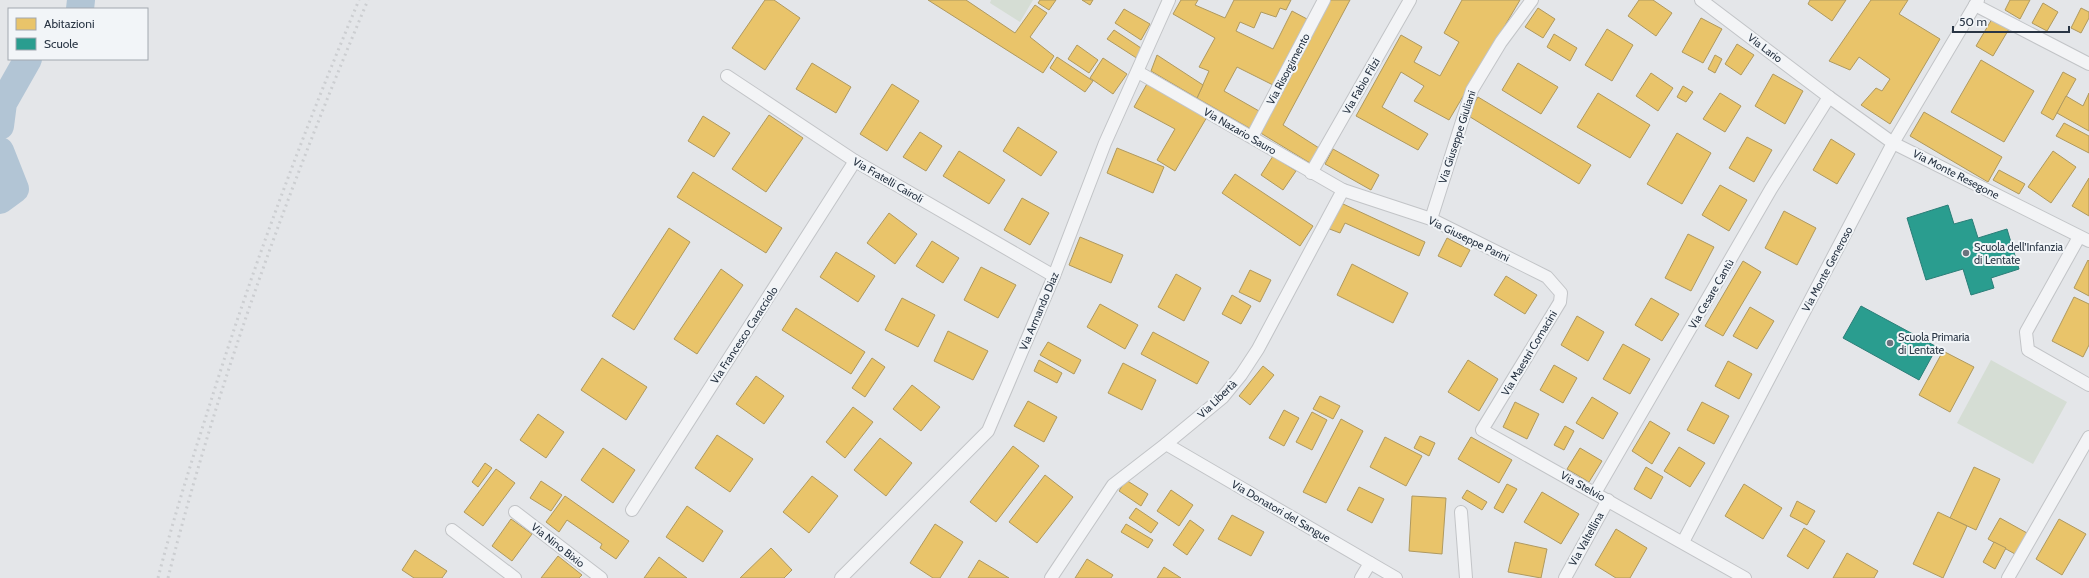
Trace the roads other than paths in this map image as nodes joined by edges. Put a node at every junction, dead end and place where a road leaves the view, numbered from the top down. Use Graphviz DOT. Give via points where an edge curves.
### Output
graph roads {
  1 [pos="1169,0"];
  2 [pos="1324,0"];
  3 [pos="1410,0"];
  4 [pos="1532,0"];
  5 [pos="1701,0"];
  6 [pos="1977,3"];
  7 [pos="2089,64"];
  8 [pos="1138,72"];
  9 [pos="727,76"];
  10 [pos="1829,97"];
  11 [pos="1252,137"];
  12 [pos="1893,143"];
  13 [pos="855,161"];
  14 [pos="1311,173"];
  15 [pos="1343,190"];
  16 [pos="1431,219"];
  17 [pos="2084,239"];
  18 [pos="1054,276"];
  19 [pos="1548,277"];
  20 [pos="2089,385"];
  21 [pos="1482,430"];
  22 [pos="2089,436"];
  23 [pos="1166,444"];
  24 [pos="1595,493"];
  25 [pos="1608,500"];
  26 [pos="632,510"];
  27 [pos="515,512"];
  28 [pos="1461,512"];
  29 [pos="452,530"];
  30 [pos="1683,542"];
  31 [pos="1370,563"];
  32 [pos="515,578"];
  33 [pos="601,578"];
  34 [pos="842,578"];
  35 [pos="1051,578"];
  36 [pos="1361,578"];
  37 [pos="1396,578"];
  38 [pos="1466,578"];
  39 [pos="1565,578"];
  40 [pos="1745,578"];
  41 [pos="2008,578"];
  1 -- 8 [label="street, Via Armando Diaz"];
  2 -- 11 [label="street, Via Risorgimento"];
  3 -- 14 [label="street, Via Fabio Filzi"];
  4 -- 16 [label="street, Via Giuseppe Giuliani" via="1501,42 1472,90"];
  5 -- 10 [label="street, Via Lario"];
  6 -- 7 [label="street"];
  6 -- 12 [label="street, Via Monte Generoso"];
  8 -- 11 [label="street, Via Nazario Sauro"];
  8 -- 18 [label="street, Via Armando Diaz" via="1106,143"];
  9 -- 13 [label="street, Via Fratelli Cairoli"];
  10 -- 12 [label="street, Via Monte Resegone"];
  10 -- 24 [label="street, Via Cesare Cantù" via="1771,189"];
  11 -- 14 [label="street, Via Nazario Sauro"];
  12 -- 17 [label="street, Via Monte Resegone"];
  12 -- 30 [label="street, Via Monte Generoso"];
  13 -- 18 [label="street, Via Fratelli Cairoli"];
  13 -- 26 [label="street, Via Francesco Caracciolo"];
  14 -- 15 [label="street, Via Nazario Sauro"];
  15 -- 16 [label="street, Via Giuseppe Parini"];
  15 -- 23 [label="street, Via Libertà" via="1241,375 1223,396"];
  16 -- 19 [label="street, Via Giuseppe Parini"];
  17 -- 20 [label="street" via="2026,332 2028,350"];
  18 -- 34 [label="street, Via Armando Diaz" via="988,431"];
  19 -- 21 [label="street, Via Maestri Comacini" via="1561,293 1560,302"];
  21 -- 24 [label="street, Via Stelvio"];
  22 -- 41 [label="street"];
  23 -- 31 [label="street, Via Donatori del Sangue"];
  23 -- 35 [label="street, Via Libertà" via="1113,485"];
  24 -- 25 [label="street, Via Stelvio"];
  25 -- 30 [label="street, Via Stelvio"];
  25 -- 39 [label="street, Via Valtellina"];
  27 -- 33 [label="street, Via Nino Bixio"];
  28 -- 38 [label="street"];
  29 -- 32 [label="street"];
  30 -- 40 [label="street, Via Stelvio"];
  31 -- 36 [label="street"];
  31 -- 37 [label="street, Via Donatori del Sangue"];
}
